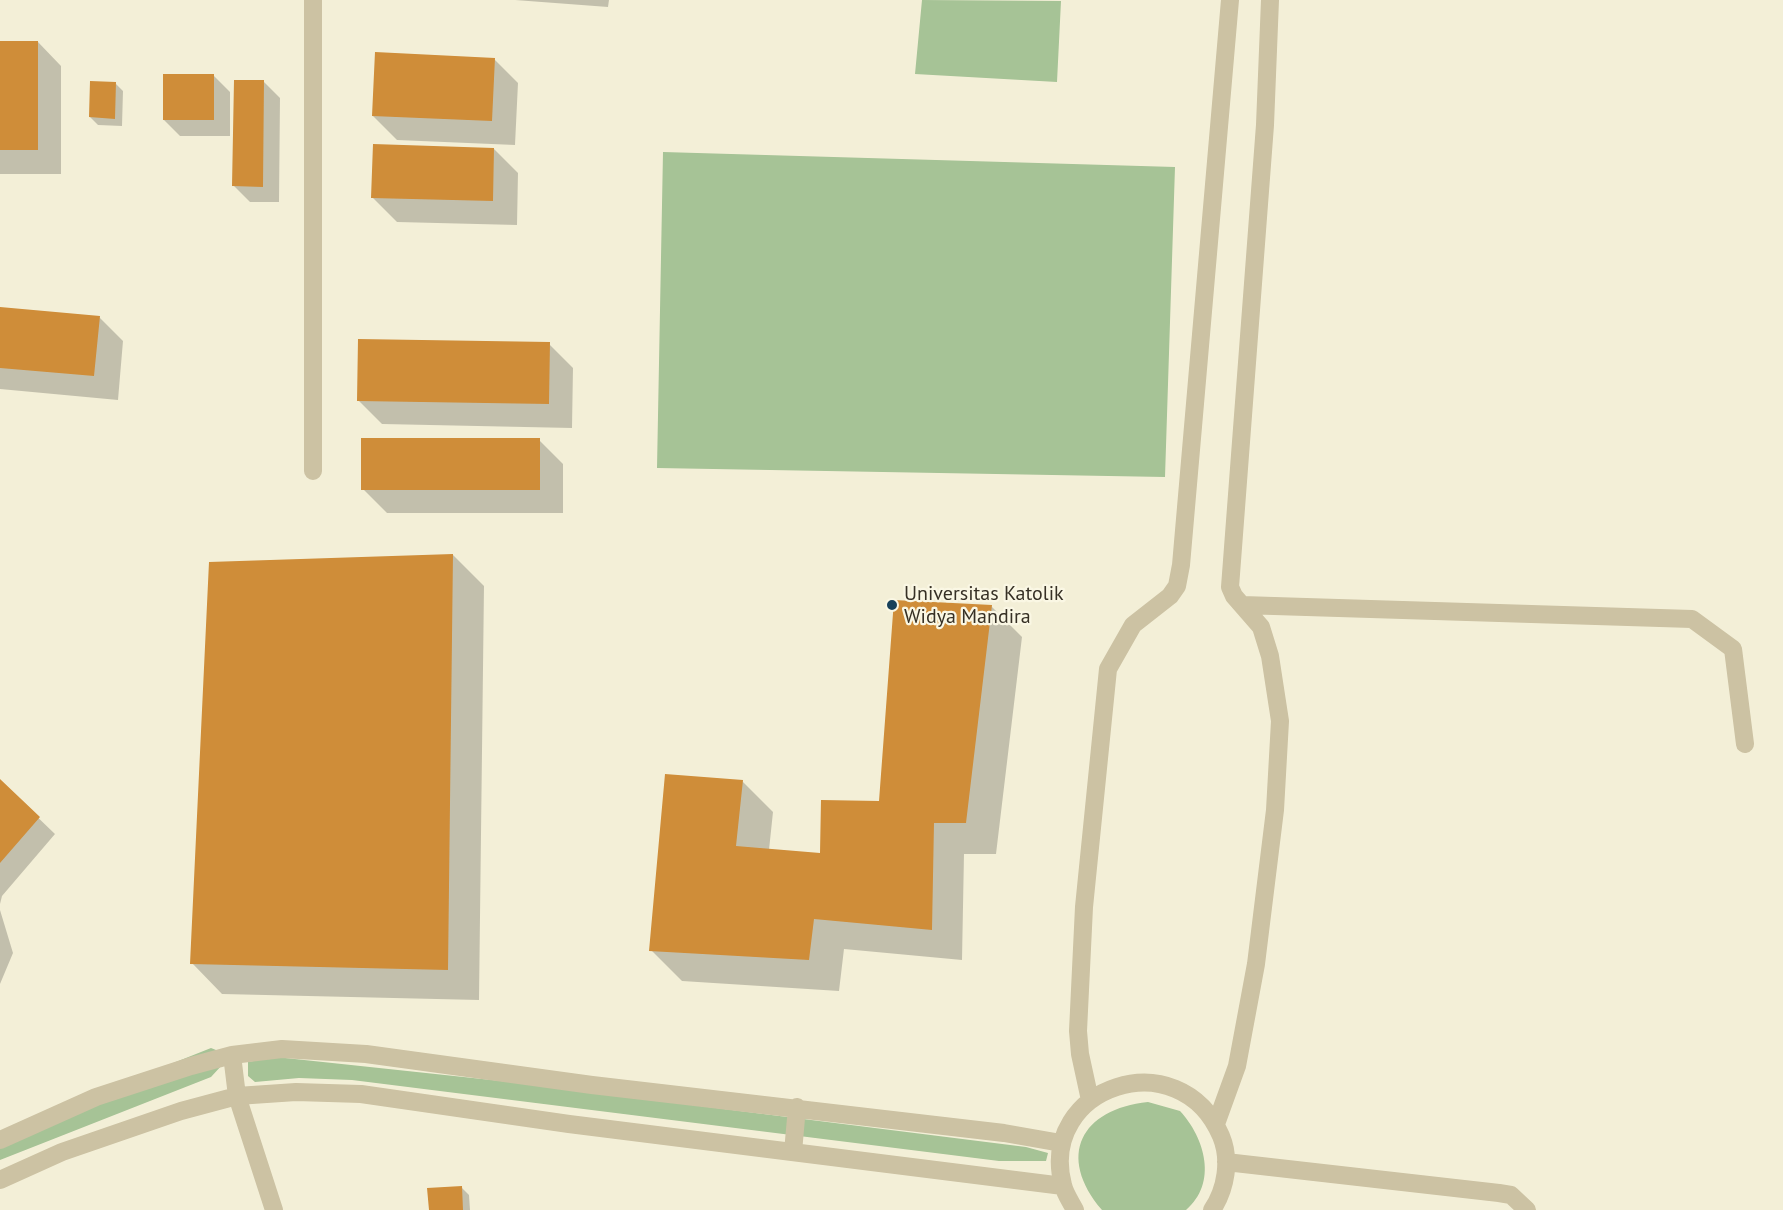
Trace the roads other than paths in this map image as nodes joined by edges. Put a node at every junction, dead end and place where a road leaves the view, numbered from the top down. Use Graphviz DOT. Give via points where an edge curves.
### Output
graph roads {
  1 [pos="313,0"];
  2 [pos="1230,0"];
  3 [pos="1270,0"];
  4 [pos="312,471"];
  5 [pos="1242,605"];
  6 [pos="1745,744"];
  7 [pos="232,1055"];
  8 [pos="237,1096"];
  9 [pos="1090,1100"];
  10 [pos="797,1107"];
  11 [pos="1216,1124"];
  12 [pos="0,1140"];
  13 [pos="1061,1143"];
  14 [pos="793,1152"];
  15 [pos="1226,1162"];
  16 [pos="0,1180"];
  17 [pos="1063,1186"];
  18 [pos="274,1210"];
  19 [pos="1075,1210"];
  20 [pos="1212,1210"];
  21 [pos="1219,1210"];
  22 [pos="1527,1210"];
  1 -- 4 [label="street"];
  2 -- 9 [label="street" via="1181,565 1170,596 1133,625 1108,669 1084,907 1078,1031"];
  3 -- 5 [label="street" via="1265,125 1230,587"];
  5 -- 6 [label="street" via="1692,619 1734,649"];
  5 -- 11 [label="street" via="1261,627 1270,656 1280,721 1275,810 1256,964 1238,1066"];
  7 -- 8 [label="street"];
  7 -- 10 [label="street" via="282,1049 366,1054"];
  7 -- 12 [label="street" via="96,1097"];
  8 -- 14 [label="street" via="296,1092 361,1094"];
  8 -- 16 [label="street" via="62,1152"];
  8 -- 18 [label="street"];
  9 -- 11 [label="street" via="1108,1088 1150,1081 1189,1095"];
  9 -- 13 [label="street" via="1075,1116"];
  10 -- 13 [label="street"];
  10 -- 14 [label="street"];
  11 -- 15 [label="street" via="1224,1142"];
  13 -- 17 [label="street"];
  14 -- 17 [label="street"];
  15 -- 20 [label="street" via="1225,1181"];
  15 -- 22 [label="street" via="1499,1192 1511,1195"];
  17 -- 19 [label="street"];
  20 -- 21 [label="street"];
}
